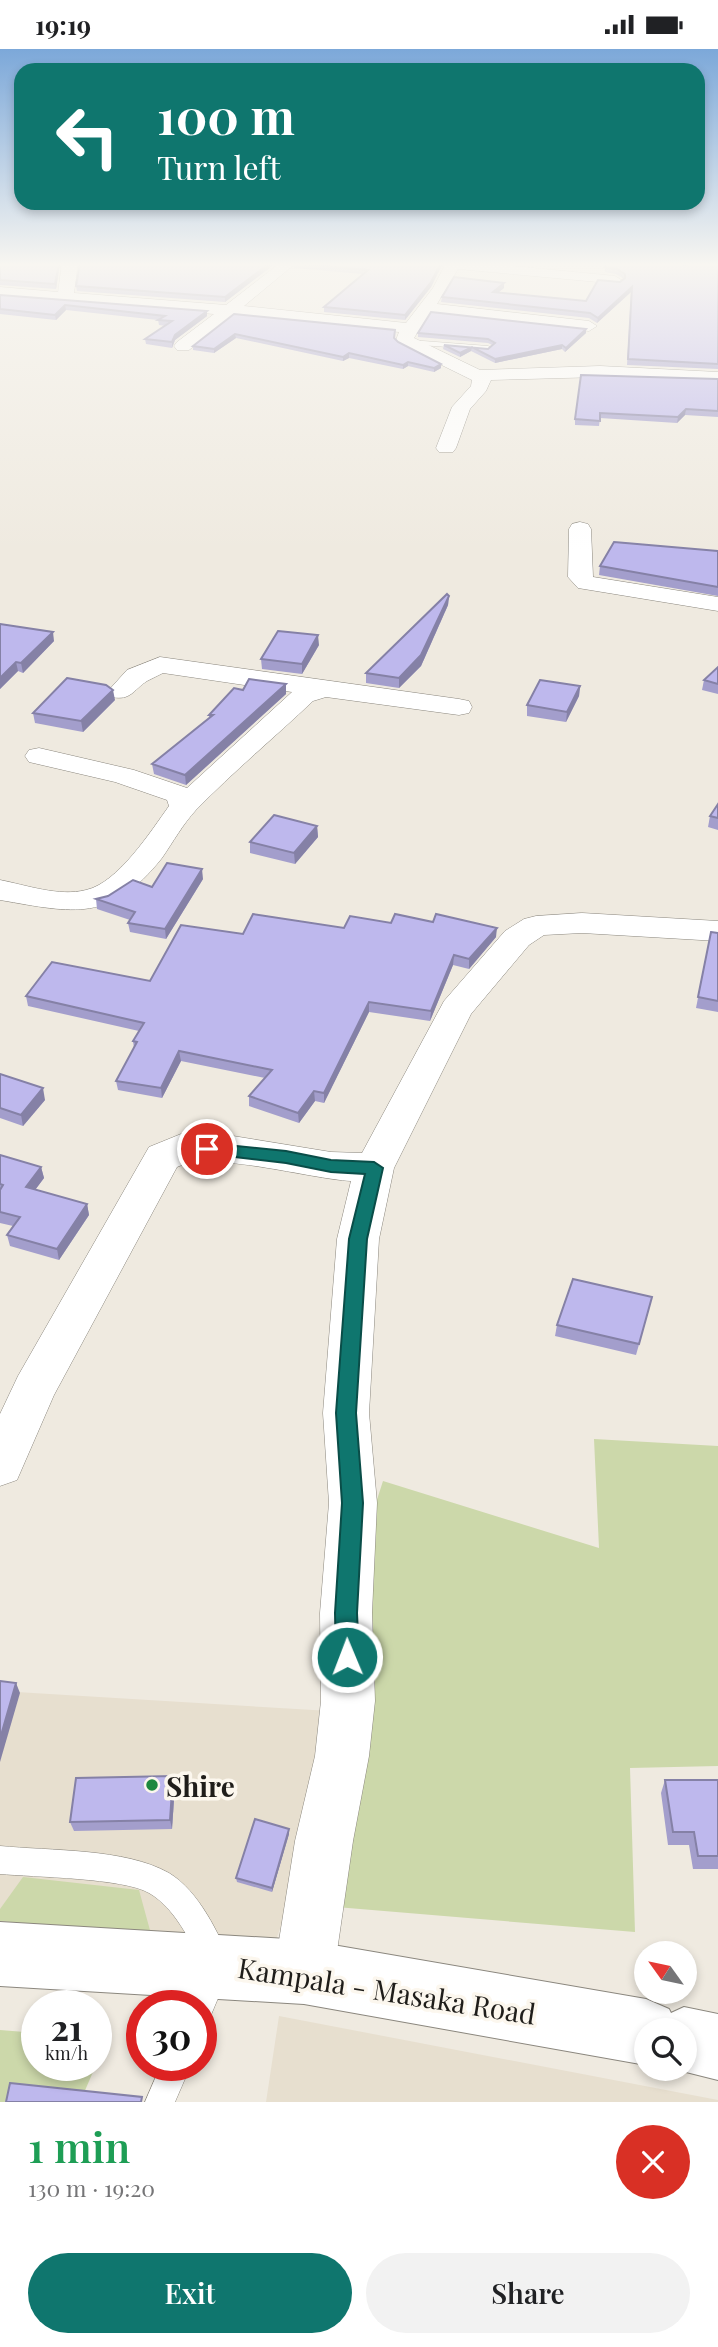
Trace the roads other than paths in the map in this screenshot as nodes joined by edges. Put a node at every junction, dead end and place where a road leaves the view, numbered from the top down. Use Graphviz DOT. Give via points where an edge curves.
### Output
graph roads {
  1 [pos="441,359"];
  2 [pos="481,375"];
  3 [pos="718,377"];
  4 [pos="446,448"];
  5 [pos="580,529"];
  6 [pos="718,604"];
  7 [pos="325,689"];
  8 [pos="121,691"];
  9 [pos="459,707"];
  10 [pos="39,756"];
  11 [pos="184,806"];
  12 [pos="0,890"];
  13 [pos="718,931"];
  14 [pos="374,1168"];
  15 [pos="0,1465"];
  16 [pos="0,1860"];
  17 [pos="0,1954"];
  18 [pos="304,1972"];
  19 [pos="209,1985"];
  20 [pos="634,2030"];
  21 [pos="697,2043"];
  22 [pos="718,2047"];
  23 [pos="169,2081"];
  24 [pos="160,2102"];
  1 -- 2 [label="street"];
  2 -- 3 [label="street" via="546,370"];
  2 -- 4 [label="street" via="480,387 461,407"];
  5 -- 6 [label="street" via="580,577 586,583"];
  7 -- 8 [label="street" via="160,666 136,676"];
  7 -- 9 [label="street"];
  7 -- 11 [label="street" via="304,695"];
  10 -- 11 [label="street" via="124,776 184,799"];
  11 -- 12 [label="street" via="145,859 109,893 77,900"];
  13 -- 14 [label="street" via="582,923 536,926 517,938 456,1009"];
  14 -- 15 [label="street" via="233,1150 181,1148 163,1157 34,1389"];
  14 -- 18 [label="street" via="358,1239 346,1413 353,1503 346,1613 348,1701"];
  16 -- 19 [label="lane" via="133,1873 159,1882 190,1913"];
  17 -- 19 [label="main road, Kampala - Masaka Road"];
  18 -- 19 [label="main road, Kampala - Masaka Road"];
  18 -- 20 [label="main road, Kampala - Masaka Road"];
  21 -- 22 [label="main road"];
  23 -- 24 [label="lane"];
}
